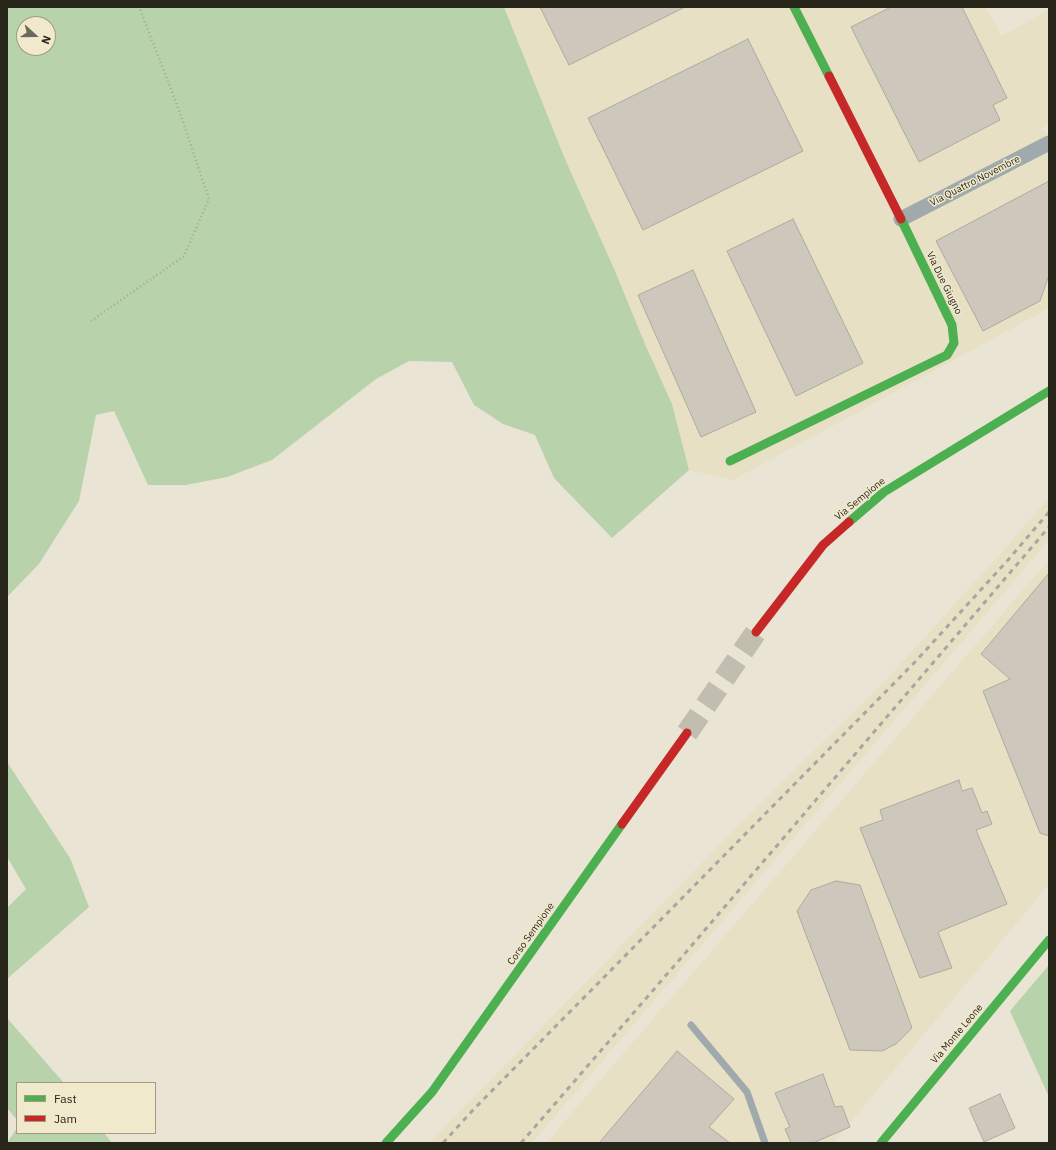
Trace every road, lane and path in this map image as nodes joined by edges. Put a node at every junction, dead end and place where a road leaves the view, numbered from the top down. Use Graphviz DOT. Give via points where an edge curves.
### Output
graph roads {
  1 [pos="139,7"];
  2 [pos="794,7"];
  3 [pos="1049,143"];
  4 [pos="901,219"];
  5 [pos="91,321"];
  6 [pos="1049,391"];
  7 [pos="730,461"];
  8 [pos="756,632"];
  9 [pos="687,733"];
  10 [pos="1049,940"];
  11 [pos="691,1025"];
  12 [pos="386,1143"];
  13 [pos="766,1143"];
  14 [pos="881,1143"];
  1 -- 5 [label="path" via="180,110 209,199 184,256"];
  2 -- 4 [label="main road, Via Due Giugno"];
  3 -- 4 [label="street, Via Quattro Novembre"];
  4 -- 7 [label="main road, Via Due Giugno" via="952,325 954,343 947,355"];
  6 -- 8 [label="main road, Via Sempione" via="884,492 822,545"];
  9 -- 12 [label="main road, Corso Sempione" via="432,1092"];
  10 -- 14 [label="main road, Via Monte Leone"];
  11 -- 13 [label="lane" via="747,1092"];
}
